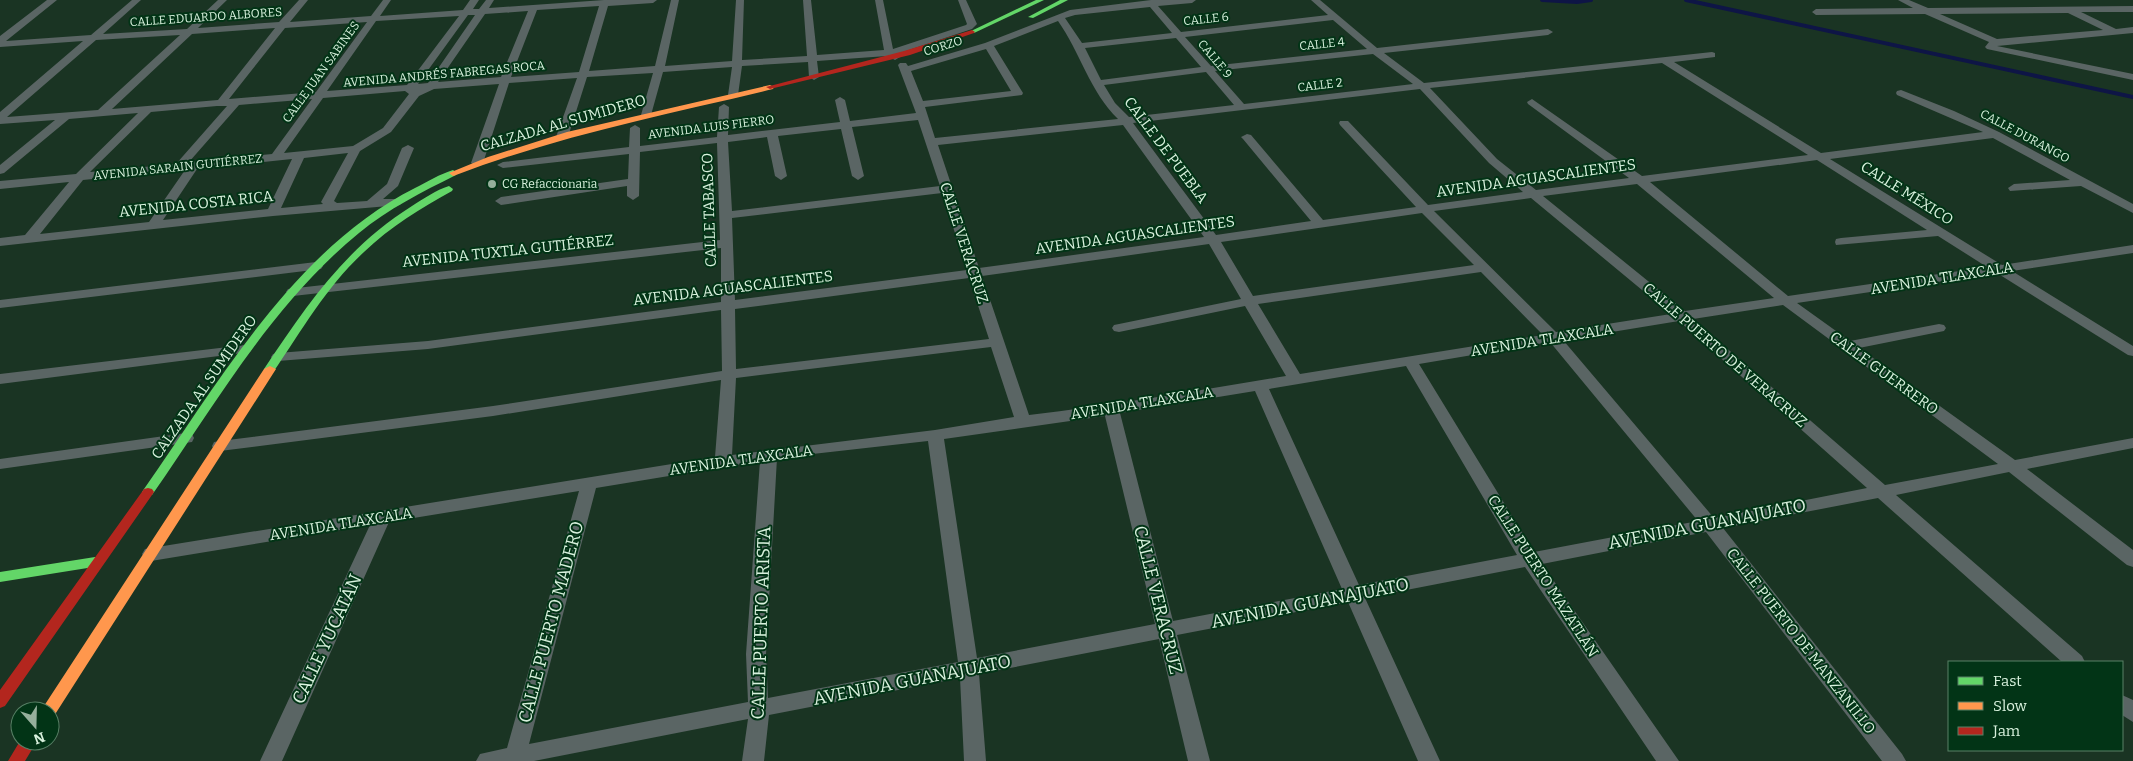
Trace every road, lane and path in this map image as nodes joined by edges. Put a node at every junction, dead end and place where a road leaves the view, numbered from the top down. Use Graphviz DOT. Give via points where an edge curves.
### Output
graph roads {
  1 [pos="53,0"];
  2 [pos="137,0"];
  3 [pos="223,0"];
  4 [pos="304,0"];
  5 [pos="387,0"];
  6 [pos="475,0"];
  7 [pos="490,0"];
  8 [pos="652,0"];
  9 [pos="675,0"];
  10 [pos="740,0"];
  11 [pos="807,0"];
  12 [pos="879,0"];
  13 [pos="962,0"];
  14 [pos="1042,0"];
  15 [pos="1065,0"];
  16 [pos="1192,0"];
  17 [pos="1315,0"];
  18 [pos="1902,0"];
  19 [pos="1960,0"];
  20 [pos="2047,0"];
  21 [pos="2126,0"];
  22 [pos="604,3"];
  23 [pos="1151,3"];
  24 [pos="2133,3"];
  25 [pos="1109,4"];
  26 [pos="534,8"];
  27 [pos="2065,8"];
  28 [pos="2133,8"];
  29 [pos="1979,9"];
  30 [pos="482,11"];
  31 [pos="1923,11"];
  32 [pos="467,12"];
  33 [pos="1816,12"];
  34 [pos="1059,17"];
  35 [pos="1336,17"];
  36 [pos="375,19"];
  37 [pos="282,25"];
  38 [pos="2133,30"];
  39 [pos="190,31"];
  40 [pos="2115,31"];
  41 [pos="1548,32"];
  42 [pos="1178,34"];
  43 [pos="94,37"];
  44 [pos="0,42"];
  45 [pos="1993,44"];
  46 [pos="988,45"];
  47 [pos="1079,46"];
  48 [pos="1374,50"];
  49 [pos="1712,55"];
  50 [pos="811,58"];
  51 [pos="898,61"];
  52 [pos="1665,61"];
  53 [pos="737,63"];
  54 [pos="1207,69"];
  55 [pos="659,70"];
  56 [pos="583,75"];
  57 [pos="814,77"];
  58 [pos="2133,77"];
  59 [pos="505,80"];
  60 [pos="1098,84"];
  61 [pos="1422,86"];
  62 [pos="430,87"];
  63 [pos="412,92"];
  64 [pos="1901,93"];
  65 [pos="733,95"];
  66 [pos="318,97"];
  67 [pos="840,100"];
  68 [pos="1532,102"];
  69 [pos="235,103"];
  70 [pos="220,104"];
  71 [pos="724,107"];
  72 [pos="1241,107"];
  73 [pos="150,108"];
  74 [pos="921,111"];
  75 [pos="101,113"];
  76 [pos="66,116"];
  77 [pos="646,116"];
  78 [pos="0,119"];
  79 [pos="1126,121"];
  80 [pos="1344,124"];
  81 [pos="844,125"];
  82 [pos="635,128"];
  83 [pos="772,134"];
  84 [pos="1995,134"];
  85 [pos="562,137"];
  86 [pos="1247,137"];
  87 [pos="722,140"];
  88 [pos="931,142"];
  89 [pos="408,148"];
  90 [pos="356,149"];
  91 [pos="635,151"];
  92 [pos="300,154"];
  93 [pos="275,158"];
  94 [pos="1821,158"];
  95 [pos="477,163"];
  96 [pos="503,165"];
  97 [pos="193,166"];
  98 [pos="179,167"];
  99 [pos="0,170"];
  100 [pos="781,176"];
  101 [pos="858,176"];
  102 [pos="79,177"];
  103 [pos="1640,180"];
  104 [pos="634,182"];
  105 [pos="2082,182"];
  106 [pos="0,185"];
  107 [pos="2014,188"];
  108 [pos="946,189"];
  109 [pos="1532,194"];
  110 [pos="633,196"];
  111 [pos="502,201"];
  112 [pos="396,202"];
  113 [pos="370,204"];
  114 [pos="334,207"];
  115 [pos="2133,209"];
  116 [pos="1426,210"];
  117 [pos="273,212"];
  118 [pos="726,215"];
  119 [pos="154,224"];
  120 [pos="1321,225"];
  121 [pos="1940,232"];
  122 [pos="30,238"];
  123 [pos="1214,240"];
  124 [pos="0,242"];
  125 [pos="1841,242"];
  126 [pos="727,243"];
  127 [pos="2133,249"];
  128 [pos="316,266"];
  129 [pos="1484,268"];
  130 [pos="2000,269"];
  131 [pos="974,273"];
  132 [pos="328,288"];
  133 [pos="293,292"];
  134 [pos="1250,302"];
  135 [pos="1787,302"];
  136 [pos="0,304"];
  137 [pos="727,305"];
  138 [pos="1682,316"];
  139 [pos="1118,328"];
  140 [pos="1939,328"];
  141 [pos="1554,338"];
  142 [pos="997,342"];
  143 [pos="1847,346"];
  144 [pos="246,350"];
  145 [pos="2133,352"];
  146 [pos="278,357"];
  147 [pos="1410,360"];
  148 [pos="729,374"];
  149 [pos="1295,378"];
  150 [pos="0,379"];
  151 [pos="1259,384"];
  152 [pos="1111,410"];
  153 [pos="1023,421"];
  154 [pos="935,435"];
  155 [pos="186,438"];
  156 [pos="2133,443"];
  157 [pos="220,446"];
  158 [pos="769,454"];
  159 [pos="723,462"];
  160 [pos="0,464"];
  161 [pos="2012,466"];
  162 [pos="589,483"];
  163 [pos="1881,492"];
  164 [pos="382,517"];
  165 [pos="1710,524"];
  166 [pos="151,554"];
  167 [pos="1528,558"];
  168 [pos="2133,560"];
  169 [pos="95,562"];
  170 [pos="0,577"];
  171 [pos="1355,594"];
  172 [pos="1166,631"];
  173 [pos="2074,661"];
  174 [pos="969,669"];
  175 [pos="55,701"];
  176 [pos="0,702"];
  177 [pos="2123,704"];
  178 [pos="759,709"];
  179 [pos="2133,713"];
  180 [pos="514,758"];
  181 [pos="271,761"];
  182 [pos="487,761"];
  183 [pos="753,761"];
  184 [pos="975,761"];
  185 [pos="1199,761"];
  186 [pos="1429,761"];
  187 [pos="1668,761"];
  188 [pos="1895,761"];
  1 -- 44 [label="street"];
  2 -- 43 [label="street"];
  3 -- 39 [label="street"];
  4 -- 37 [label="street"];
  5 -- 36 [label="street, CALLE JUAN SABINES"];
  6 -- 32 [label="street"];
  7 -- 30 [label="street"];
  8 -- 22 [label="street, CALLE EDUARDO ALBORES"];
  9 -- 55 [label="street"];
  10 -- 53 [label="street"];
  11 -- 50 [label="street"];
  12 -- 51 [label="street, CALLE VERACRUZ"];
  13 -- 51 [label="street" via="972,24 969,27"];
  14 -- 51 [label="main road, CALZADA AL SUMIDERO"];
  15 -- 51 [label="main road, CALZADA AL SUMIDERO" via="984,37"];
  16 -- 23 [label="street, CORZO"];
  17 -- 35 [label="street, CALLE PUERTO DE VERACRUZ"];
  18 -- 31 [label="street"];
  19 -- 29 [label="street"];
  20 -- 27 [label="street"];
  21 -- 24 [label="street"];
  22 -- 26 [label="street, CALLE EDUARDO ALBORES"];
  22 -- 56 [label="street"];
  23 -- 25 [label="street, CORZO"];
  23 -- 42 [label="street, CALLE 9"];
  25 -- 34 [label="street, CORZO"];
  26 -- 30 [label="street, CALLE EDUARDO ALBORES"];
  26 -- 59 [label="street"];
  27 -- 28 [label="street"];
  27 -- 29 [label="street"];
  27 -- 40 [label="street"];
  29 -- 31 [label="street"];
  30 -- 32 [label="street, CALLE EDUARDO ALBORES"];
  30 -- 62 [label="street"];
  31 -- 33 [label="street"];
  31 -- 45 [label="street"];
  32 -- 36 [label="street, CALLE EDUARDO ALBORES"];
  32 -- 63 [label="street"];
  34 -- 46 [label="street, CORZO"];
  34 -- 47 [label="street, CALLE DE PUEBLA"];
  35 -- 42 [label="street, CALLE 6"];
  35 -- 48 [label="street, CALLE PUERTO DE VERACRUZ"];
  36 -- 37 [label="street, CALLE EDUARDO ALBORES"];
  36 -- 66 [label="street, CALLE JUAN SABINES"];
  37 -- 39 [label="street, CALLE EDUARDO ALBORES"];
  37 -- 70 [label="street"];
  38 -- 40 [label="street"];
  39 -- 43 [label="street, CALLE EDUARDO ALBORES"];
  39 -- 75 [label="street"];
  40 -- 45 [label="street"];
  41 -- 48 [label="street, CALLE 4"];
  42 -- 47 [label="street, CALLE 6"];
  42 -- 54 [label="street, CALLE 9"];
  43 -- 44 [label="street, CALLE EDUARDO ALBORES"];
  43 -- 78 [label="street"];
  45 -- 58 [label="street"];
  46 -- 51 [label="street, CORZO"];
  46 -- 74 [label="street" via="1018,94"];
  47 -- 60 [label="street, CALLE DE PUEBLA"];
  48 -- 54 [label="street, CALLE 4"];
  48 -- 61 [label="street, CALLE PUERTO DE VERACRUZ"];
  49 -- 52 [label="street, CALLE 2"];
  50 -- 51 [label="street, AVENIDA ANDRÉS FABREGAS ROCA"];
  50 -- 53 [label="street, AVENIDA ANDRÉS FABREGAS ROCA"];
  50 -- 57 [label="street"];
  51 -- 57 [label="main road, CALZADA AL SUMIDERO"];
  51 -- 71 [label="main road, CALZADA AL SUMIDERO"];
  51 -- 74 [label="street, CALLE VERACRUZ"];
  52 -- 61 [label="street, CALLE 2"];
  52 -- 94 [label="street, CALLE MÉXICO"];
  53 -- 55 [label="street, AVENIDA ANDRÉS FABREGAS ROCA"];
  53 -- 65 [label="street"];
  54 -- 60 [label="street, CALLE 4"];
  54 -- 72 [label="street, CALLE 9"];
  55 -- 56 [label="street, AVENIDA ANDRÉS FABREGAS ROCA"];
  55 -- 77 [label="street"];
  56 -- 59 [label="street, AVENIDA ANDRÉS FABREGAS ROCA"];
  56 -- 85 [label="street"];
  57 -- 65 [label="main road, CALZADA AL SUMIDERO"];
  59 -- 62 [label="street, AVENIDA ANDRÉS FABREGAS ROCA"];
  59 -- 95 [label="street"];
  60 -- 79 [label="street, CALLE DE PUEBLA"];
  61 -- 72 [label="street, CALLE 2"];
  61 -- 109 [label="street, CALLE PUERTO DE VERACRUZ" via="1493,161"];
  62 -- 63 [label="street, AVENIDA ANDRÉS FABREGAS ROCA"];
  63 -- 66 [label="street, AVENIDA ANDRÉS FABREGAS ROCA"];
  63 -- 90 [label="street" via="387,130"];
  64 -- 84 [label="street, CALLE DURANGO"];
  65 -- 77 [label="main road, CALZADA AL SUMIDERO"];
  66 -- 69 [label="street, AVENIDA ANDRÉS FABREGAS ROCA"];
  66 -- 93 [label="street, CALLE JUAN SABINES"];
  67 -- 81 [label="street"];
  68 -- 103 [label="street, CALLE GUERRERO"];
  69 -- 70 [label="street, AVENIDA ANDRÉS FABREGAS ROCA"];
  69 -- 98 [label="street"];
  70 -- 73 [label="street, AVENIDA ANDRÉS FABREGAS ROCA"];
  71 -- 82 [label="main road, CALZADA AL SUMIDERO"];
  71 -- 87 [label="street, CALLE TABASCO"];
  72 -- 79 [label="street, CALLE 2"];
  73 -- 75 [label="street, AVENIDA ANDRÉS FABREGAS ROCA"];
  73 -- 102 [label="street"];
  74 -- 81 [label="street, AVENIDA LUIS FIERRO"];
  74 -- 88 [label="street, CALLE VERACRUZ"];
  75 -- 76 [label="street, AVENIDA ANDRÉS FABREGAS ROCA"];
  76 -- 78 [label="street, AVENIDA ANDRÉS FABREGAS ROCA"];
  76 -- 99 [label="street"];
  77 -- 85 [label="main road, CALZADA AL SUMIDERO"];
  79 -- 88 [label="street, CALLE 2"];
  79 -- 123 [label="street, CALLE DE PUEBLA"];
  80 -- 116 [label="street, CALLE PUERTO DE MANZANILLO"];
  81 -- 83 [label="street, AVENIDA LUIS FIERRO"];
  81 -- 101 [label="street"];
  82 -- 91 [label="street"];
  82 -- 96 [label="main road, CALZADA AL SUMIDERO"];
  83 -- 87 [label="street, AVENIDA LUIS FIERRO"];
  83 -- 100 [label="street"];
  84 -- 94 [label="street, AVENIDA AGUASCALIENTES"];
  84 -- 105 [label="street, CALLE DURANGO"];
  85 -- 95 [label="main road, CALZADA AL SUMIDERO"];
  86 -- 120 [label="street"];
  87 -- 91 [label="street, AVENIDA LUIS FIERRO"];
  87 -- 118 [label="street, CALLE TABASCO"];
  88 -- 108 [label="street, CALLE VERACRUZ"];
  89 -- 113 [label="street" via="392,186"];
  90 -- 92 [label="street, AVENIDA SARAIN GUTIÉRREZ"];
  90 -- 114 [label="street" via="327,202"];
  91 -- 96 [label="street, AVENIDA LUIS FIERRO"];
  91 -- 104 [label="street"];
  92 -- 93 [label="street, AVENIDA SARAIN GUTIÉRREZ"];
  92 -- 117 [label="street"];
  93 -- 97 [label="street, AVENIDA SARAIN GUTIÉRREZ"];
  94 -- 103 [label="street, AVENIDA AGUASCALIENTES"];
  94 -- 121 [label="street, CALLE MÉXICO"];
  95 -- 112 [label="main road, CALZADA AL SUMIDERO"];
  96 -- 132 [label="main road, CALZADA AL SUMIDERO" via="414,209 350,260"];
  97 -- 98 [label="street, AVENIDA SARAIN GUTIÉRREZ"];
  97 -- 119 [label="street"];
  98 -- 102 [label="street, AVENIDA SARAIN GUTIÉRREZ"];
  102 -- 106 [label="street, AVENIDA SARAIN GUTIÉRREZ"];
  102 -- 122 [label="street"];
  103 -- 109 [label="street, AVENIDA AGUASCALIENTES"];
  103 -- 135 [label="street, CALLE GUERRERO"];
  104 -- 110 [label="street"];
  104 -- 111 [label="street"];
  105 -- 107 [label="street"];
  105 -- 115 [label="street, CALLE DURANGO"];
  108 -- 118 [label="street"];
  108 -- 131 [label="street, CALLE VERACRUZ"];
  109 -- 116 [label="street, AVENIDA AGUASCALIENTES"];
  109 -- 138 [label="street, CALLE PUERTO DE VERACRUZ"];
  112 -- 113 [label="street, AVENIDA COSTA RICA"];
  112 -- 128 [label="main road, CALZADA AL SUMIDERO" via="356,229"];
  113 -- 114 [label="street, AVENIDA COSTA RICA"];
  114 -- 117 [label="street, AVENIDA COSTA RICA"];
  116 -- 120 [label="street, AVENIDA AGUASCALIENTES"];
  116 -- 129 [label="street, CALLE PUERTO DE MANZANILLO"];
  117 -- 119 [label="street, AVENIDA COSTA RICA"];
  118 -- 126 [label="street, CALLE TABASCO"];
  119 -- 122 [label="street, AVENIDA COSTA RICA"];
  120 -- 123 [label="street, AVENIDA AGUASCALIENTES"];
  121 -- 125 [label="street"];
  121 -- 130 [label="street, CALLE MÉXICO"];
  122 -- 124 [label="street, AVENIDA COSTA RICA"];
  123 -- 131 [label="street, AVENIDA AGUASCALIENTES"];
  123 -- 134 [label="street, CALLE DE PUEBLA"];
  126 -- 132 [label="street, AVENIDA TUXTLA GUTIÉRREZ"];
  126 -- 137 [label="street, CALLE TABASCO"];
  127 -- 130 [label="street, AVENIDA TLAXCALA"];
  128 -- 133 [label="main road, CALZADA AL SUMIDERO"];
  128 -- 136 [label="street"];
  129 -- 134 [label="street"];
  129 -- 141 [label="street, CALLE PUERTO DE MANZANILLO"];
  130 -- 135 [label="street, AVENIDA TLAXCALA"];
  130 -- 145 [label="street, CALLE MÉXICO"];
  131 -- 137 [label="street, AVENIDA AGUASCALIENTES"];
  131 -- 142 [label="street, CALLE VERACRUZ"];
  132 -- 133 [label="street, AVENIDA TUXTLA GUTIÉRREZ"];
  132 -- 146 [label="main road, CALZADA AL SUMIDERO"];
  133 -- 144 [label="main road, CALZADA AL SUMIDERO"];
  134 -- 139 [label="street"];
  134 -- 149 [label="street, CALLE DE PUEBLA"];
  135 -- 138 [label="street, AVENIDA TLAXCALA"];
  135 -- 143 [label="street, CALLE GUERRERO"];
  137 -- 146 [label="street, AVENIDA AGUASCALIENTES" via="428,345"];
  137 -- 148 [label="street, CALLE TABASCO"];
  138 -- 141 [label="street, AVENIDA TLAXCALA"];
  138 -- 163 [label="street, CALLE PUERTO DE VERACRUZ"];
  140 -- 143 [label="street"];
  141 -- 147 [label="street, AVENIDA TLAXCALA"];
  141 -- 165 [label="street, CALLE PUERTO DE MANZANILLO"];
  142 -- 148 [label="street"];
  142 -- 153 [label="street, CALLE VERACRUZ"];
  143 -- 161 [label="street, CALLE GUERRERO"];
  144 -- 150 [label="street"];
  144 -- 155 [label="main road, CALZADA AL SUMIDERO"];
  146 -- 157 [label="main road, CALZADA AL SUMIDERO"];
  147 -- 149 [label="street, AVENIDA TLAXCALA"];
  147 -- 167 [label="street, CALLE PUERTO MAZATLÁN"];
  148 -- 157 [label="street" via="493,411"];
  148 -- 159 [label="street, CALLE TABASCO"];
  149 -- 151 [label="street, AVENIDA TLAXCALA"];
  151 -- 152 [label="street, AVENIDA TLAXCALA"];
  151 -- 171 [label="street"];
  152 -- 153 [label="street, AVENIDA TLAXCALA"];
  152 -- 172 [label="street, CALLE VERACRUZ"];
  153 -- 154 [label="street, AVENIDA TLAXCALA"];
  154 -- 158 [label="street, AVENIDA TLAXCALA"];
  154 -- 174 [label="street"];
  155 -- 160 [label="street"];
  155 -- 169 [label="main road, CALZADA AL SUMIDERO"];
  156 -- 161 [label="street, AVENIDA GUANAJUATO"];
  157 -- 166 [label="main road, CALZADA AL SUMIDERO"];
  158 -- 159 [label="street, AVENIDA TLAXCALA"];
  158 -- 178 [label="street, CALLE PUERTO ARISTA" via="756,654"];
  159 -- 162 [label="street, AVENIDA TLAXCALA"];
  161 -- 163 [label="street, AVENIDA GUANAJUATO"];
  161 -- 168 [label="street, CALLE GUERRERO"];
  162 -- 164 [label="street, AVENIDA TLAXCALA"];
  162 -- 180 [label="street, CALLE PUERTO MADERO"];
  163 -- 165 [label="street, AVENIDA GUANAJUATO"];
  163 -- 173 [label="street, CALLE PUERTO DE VERACRUZ"];
  164 -- 166 [label="street, AVENIDA TLAXCALA"];
  164 -- 181 [label="street, CALLE YUCATÁN"];
  165 -- 167 [label="street, AVENIDA GUANAJUATO"];
  165 -- 188 [label="street, CALLE PUERTO DE MANZANILLO"];
  166 -- 175 [label="main road, CALZADA AL SUMIDERO"];
  167 -- 171 [label="street, AVENIDA GUANAJUATO"];
  167 -- 187 [label="street, CALLE PUERTO MAZATLÁN"];
  169 -- 170 [label="main road"];
  169 -- 176 [label="main road, CALZADA AL SUMIDERO"];
  171 -- 172 [label="street, AVENIDA GUANAJUATO"];
  171 -- 186 [label="street"];
  172 -- 174 [label="street, AVENIDA GUANAJUATO"];
  172 -- 185 [label="street, CALLE VERACRUZ"];
  174 -- 178 [label="street, AVENIDA GUANAJUATO"];
  174 -- 184 [label="street"];
  177 -- 179 [label="street"];
  178 -- 180 [label="street, AVENIDA GUANAJUATO"];
  178 -- 183 [label="street, CALLE PUERTO ARISTA"];
  180 -- 182 [label="street, AVENIDA GUANAJUATO"];
}
